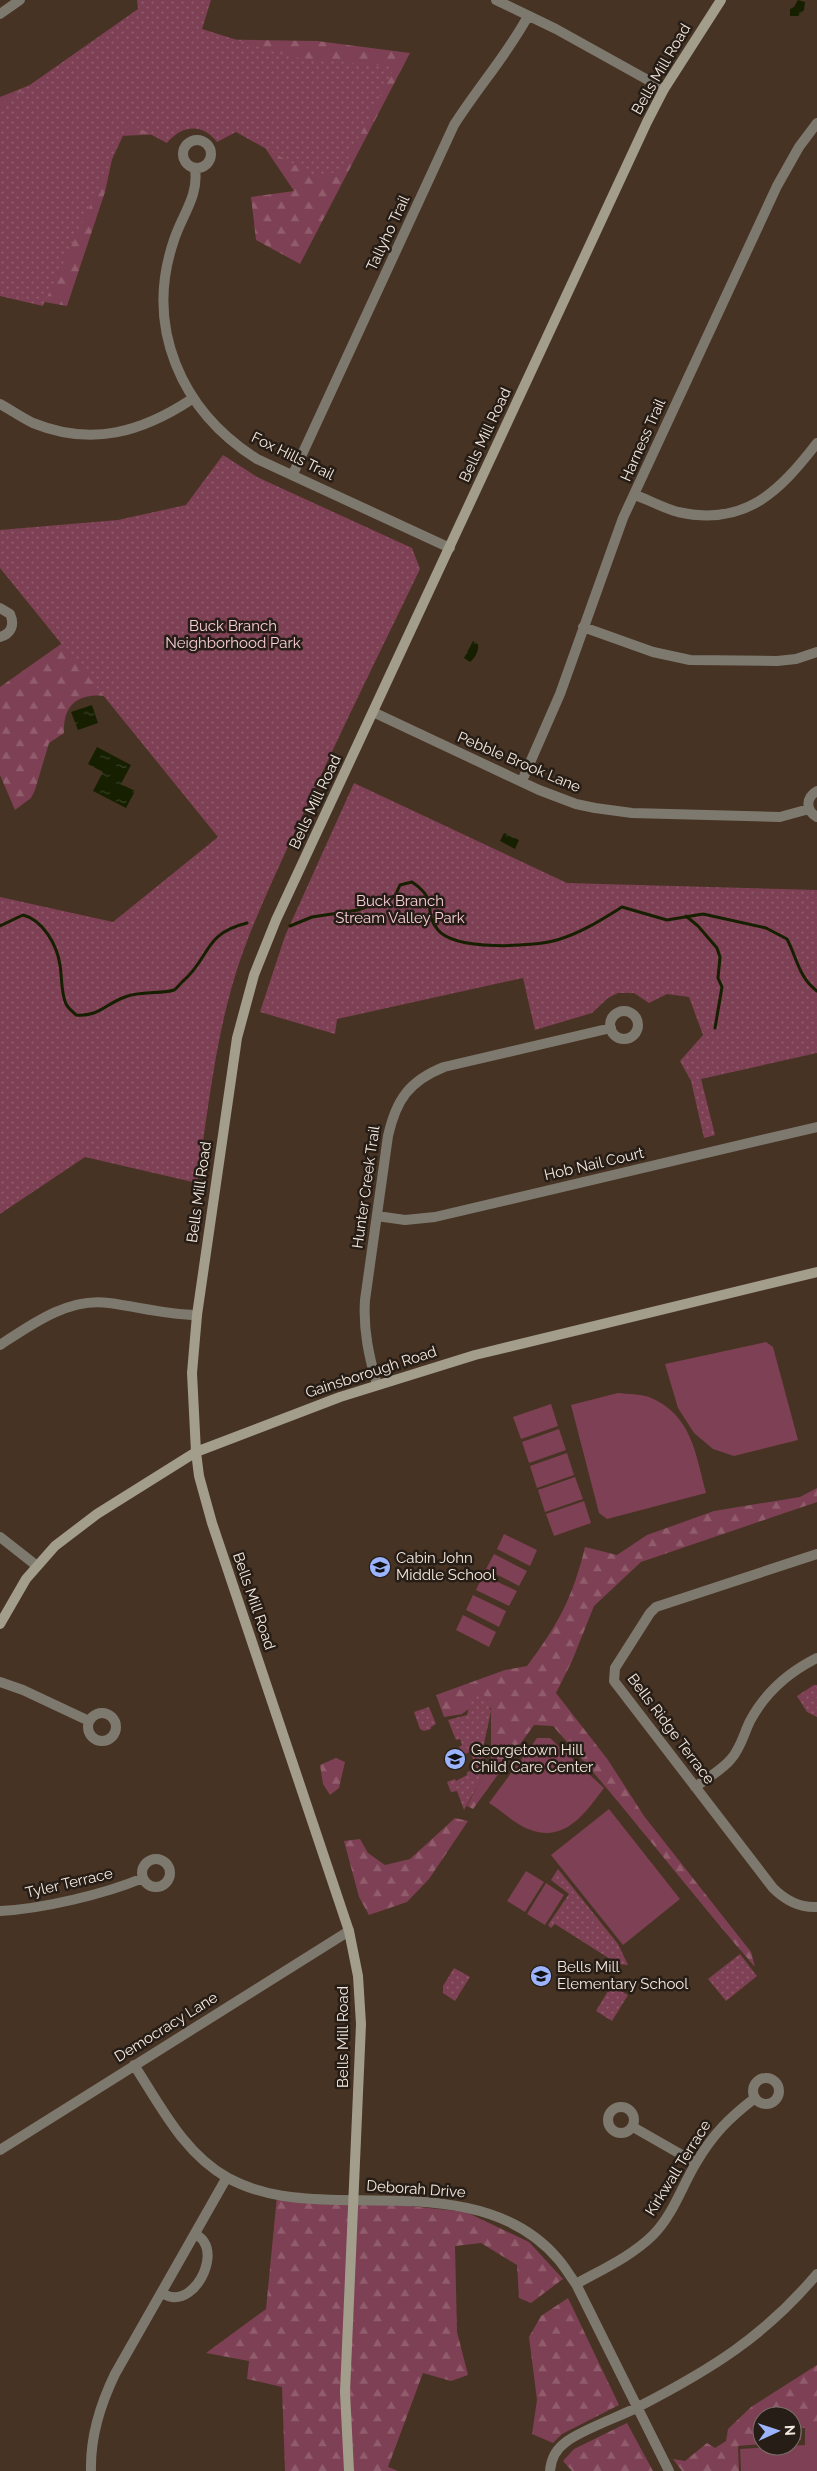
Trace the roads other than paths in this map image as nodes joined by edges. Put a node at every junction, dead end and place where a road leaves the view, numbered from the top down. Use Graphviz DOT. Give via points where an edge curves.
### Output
graph roads {
  1 [pos="20,0"];
  2 [pos="496,0"];
  3 [pos="721,0"];
  4 [pos="0,14"];
  5 [pos="528,16"];
  6 [pos="664,89"];
  7 [pos="817,123"];
  8 [pos="195,169"];
  9 [pos="192,399"];
  10 [pos="0,404"];
  11 [pos="817,443"];
  12 [pos="293,474"];
  13 [pos="635,494"];
  14 [pos="450,548"];
  15 [pos="0,608"];
  16 [pos="584,627"];
  17 [pos="0,637"];
  18 [pos="817,652"];
  19 [pos="374,712"];
  20 [pos="522,781"];
  21 [pos="817,791"];
  22 [pos="809,809"];
  23 [pos="817,817"];
  24 [pos="611,1028"];
  25 [pos="817,1127"];
  26 [pos="377,1216"];
  27 [pos="817,1272"];
  28 [pos="197,1315"];
  29 [pos="0,1345"];
  30 [pos="377,1385"];
  31 [pos="196,1452"];
  32 [pos="0,1537"];
  33 [pos="817,1554"];
  34 [pos="36,1566"];
  35 [pos="0,1624"];
  36 [pos="817,1658"];
  37 [pos="0,1682"];
  38 [pos="89,1721"];
  39 [pos="695,1787"];
  40 [pos="143,1878"];
  41 [pos="817,1907"];
  42 [pos="0,1911"];
  43 [pos="349,1931"];
  44 [pos="134,2065"];
  45 [pos="755,2098"];
  46 [pos="633,2127"];
  47 [pos="1,2148"];
  48 [pos="696,2163"];
  49 [pos="227,2178"];
  50 [pos="354,2200"];
  51 [pos="196,2234"];
  52 [pos="817,2274"];
  53 [pos="576,2284"];
  54 [pos="161,2293"];
  55 [pos="637,2408"];
  56 [pos="91,2471"];
  57 [pos="349,2471"];
  58 [pos="550,2471"];
  59 [pos="669,2471"];
  1 -- 4 [label="street"];
  2 -- 5 [label="street"];
  3 -- 6 [label="street, Bells Mill Road"];
  5 -- 6 [label="street"];
  5 -- 12 [label="street, Tallyho Trail" via="498,65 454,125"];
  6 -- 14 [label="street, Bells Mill Road"];
  7 -- 13 [label="street, Harness Trail" via="777,186"];
  8 -- 9 [label="street, Fox Hills Trail" via="195,192 174,238 165,274 164,295 169,344"];
  9 -- 10 [label="street" via="150,423 111,434 94,435 69,434 40,425"];
  9 -- 12 [label="street, Fox Hills Trail" via="244,451"];
  11 -- 13 [label="street" via="791,477 772,494 730,512 702,515 676,511"];
  12 -- 14 [label="street, Fox Hills Trail"];
  13 -- 16 [label="street, Harness Trail" via="607,556"];
  14 -- 19 [label="street, Bells Mill Road"];
  15 -- 17 [label="street" via="10,614 13,624 8,633"];
  16 -- 18 [label="street" via="653,652 690,660 777,661"];
  16 -- 20 [label="street, Harness Trail" via="560,694"];
  19 -- 20 [label="street, Pebble Brook Lane"];
  19 -- 28 [label="street, Bells Mill Road" via="276,920 248,993 233,1061"];
  20 -- 22 [label="street, Pebble Brook Lane" via="576,804 614,811 780,816"];
  21 -- 22 [label="street" via="809,798"];
  22 -- 23 [label="street"];
  24 -- 26 [label="street, Hunter Creek Trail" via="444,1067 419,1080 400,1099 392,1115"];
  25 -- 26 [label="street, Hob Nail Court" via="436,1217 405,1220"];
  26 -- 30 [label="street, Hunter Creek Trail" via="364,1323"];
  27 -- 30 [label="street, Gainsborough Road" via="514,1344"];
  28 -- 29 [label="street" via="175,1315 107,1302 86,1302 47,1316"];
  28 -- 31 [label="street, Bells Mill Road" via="192,1372"];
  30 -- 31 [label="street, Gainsborough Road"];
  31 -- 34 [label="street, Gainsborough Road" via="97,1514 54,1546"];
  31 -- 43 [label="street, Bells Mill Road" via="212,1523"];
  32 -- 34 [label="street"];
  33 -- 39 [label="street, Bells Ridge Terrace" via="656,1607 615,1668 614,1681"];
  34 -- 35 [label="street, Gainsborough Road" via="11,1601"];
  36 -- 39 [label="street" via="795,1670 774,1688 750,1720 730,1761"];
  37 -- 38 [label="street"];
  39 -- 41 [label="street, Bells Ridge Terrace" via="773,1888 799,1905"];
  40 -- 42 [label="street, Tyler Terrace" via="119,1888"];
  43 -- 44 [label="street, Democracy Lane"];
  43 -- 50 [label="street, Bells Mill Road" via="358,1976 361,2016"];
  44 -- 47 [label="street, Democracy Lane"];
  44 -- 49 [label="street, Deborah Drive" via="190,2147"];
  45 -- 48 [label="street, Kirkwall Terrace" via="719,2127"];
  46 -- 48 [label="street"];
  48 -- 53 [label="street, Kirkwall Terrace" via="670,2212 653,2235"];
  49 -- 50 [label="street, Deborah Drive" via="277,2196"];
  49 -- 51 [label="street"];
  50 -- 53 [label="street, Deborah Drive" via="450,2204 491,2214 537,2239 558,2259"];
  50 -- 57 [label="street, Bells Mill Road" via="345,2392"];
  51 -- 54 [label="street"];
  51 -- 54 [label="street" via="205,2242 207,2253 206,2268 197,2284 186,2294 173,2298"];
  52 -- 55 [label="street" via="798,2297 757,2335 710,2369"];
  53 -- 55 [label="street, Deborah Drive"];
  54 -- 56 [label="street" via="114,2374 100,2406 91,2450"];
  55 -- 58 [label="street" via="566,2441 555,2453"];
  55 -- 59 [label="street, Deborah Drive"];
}
